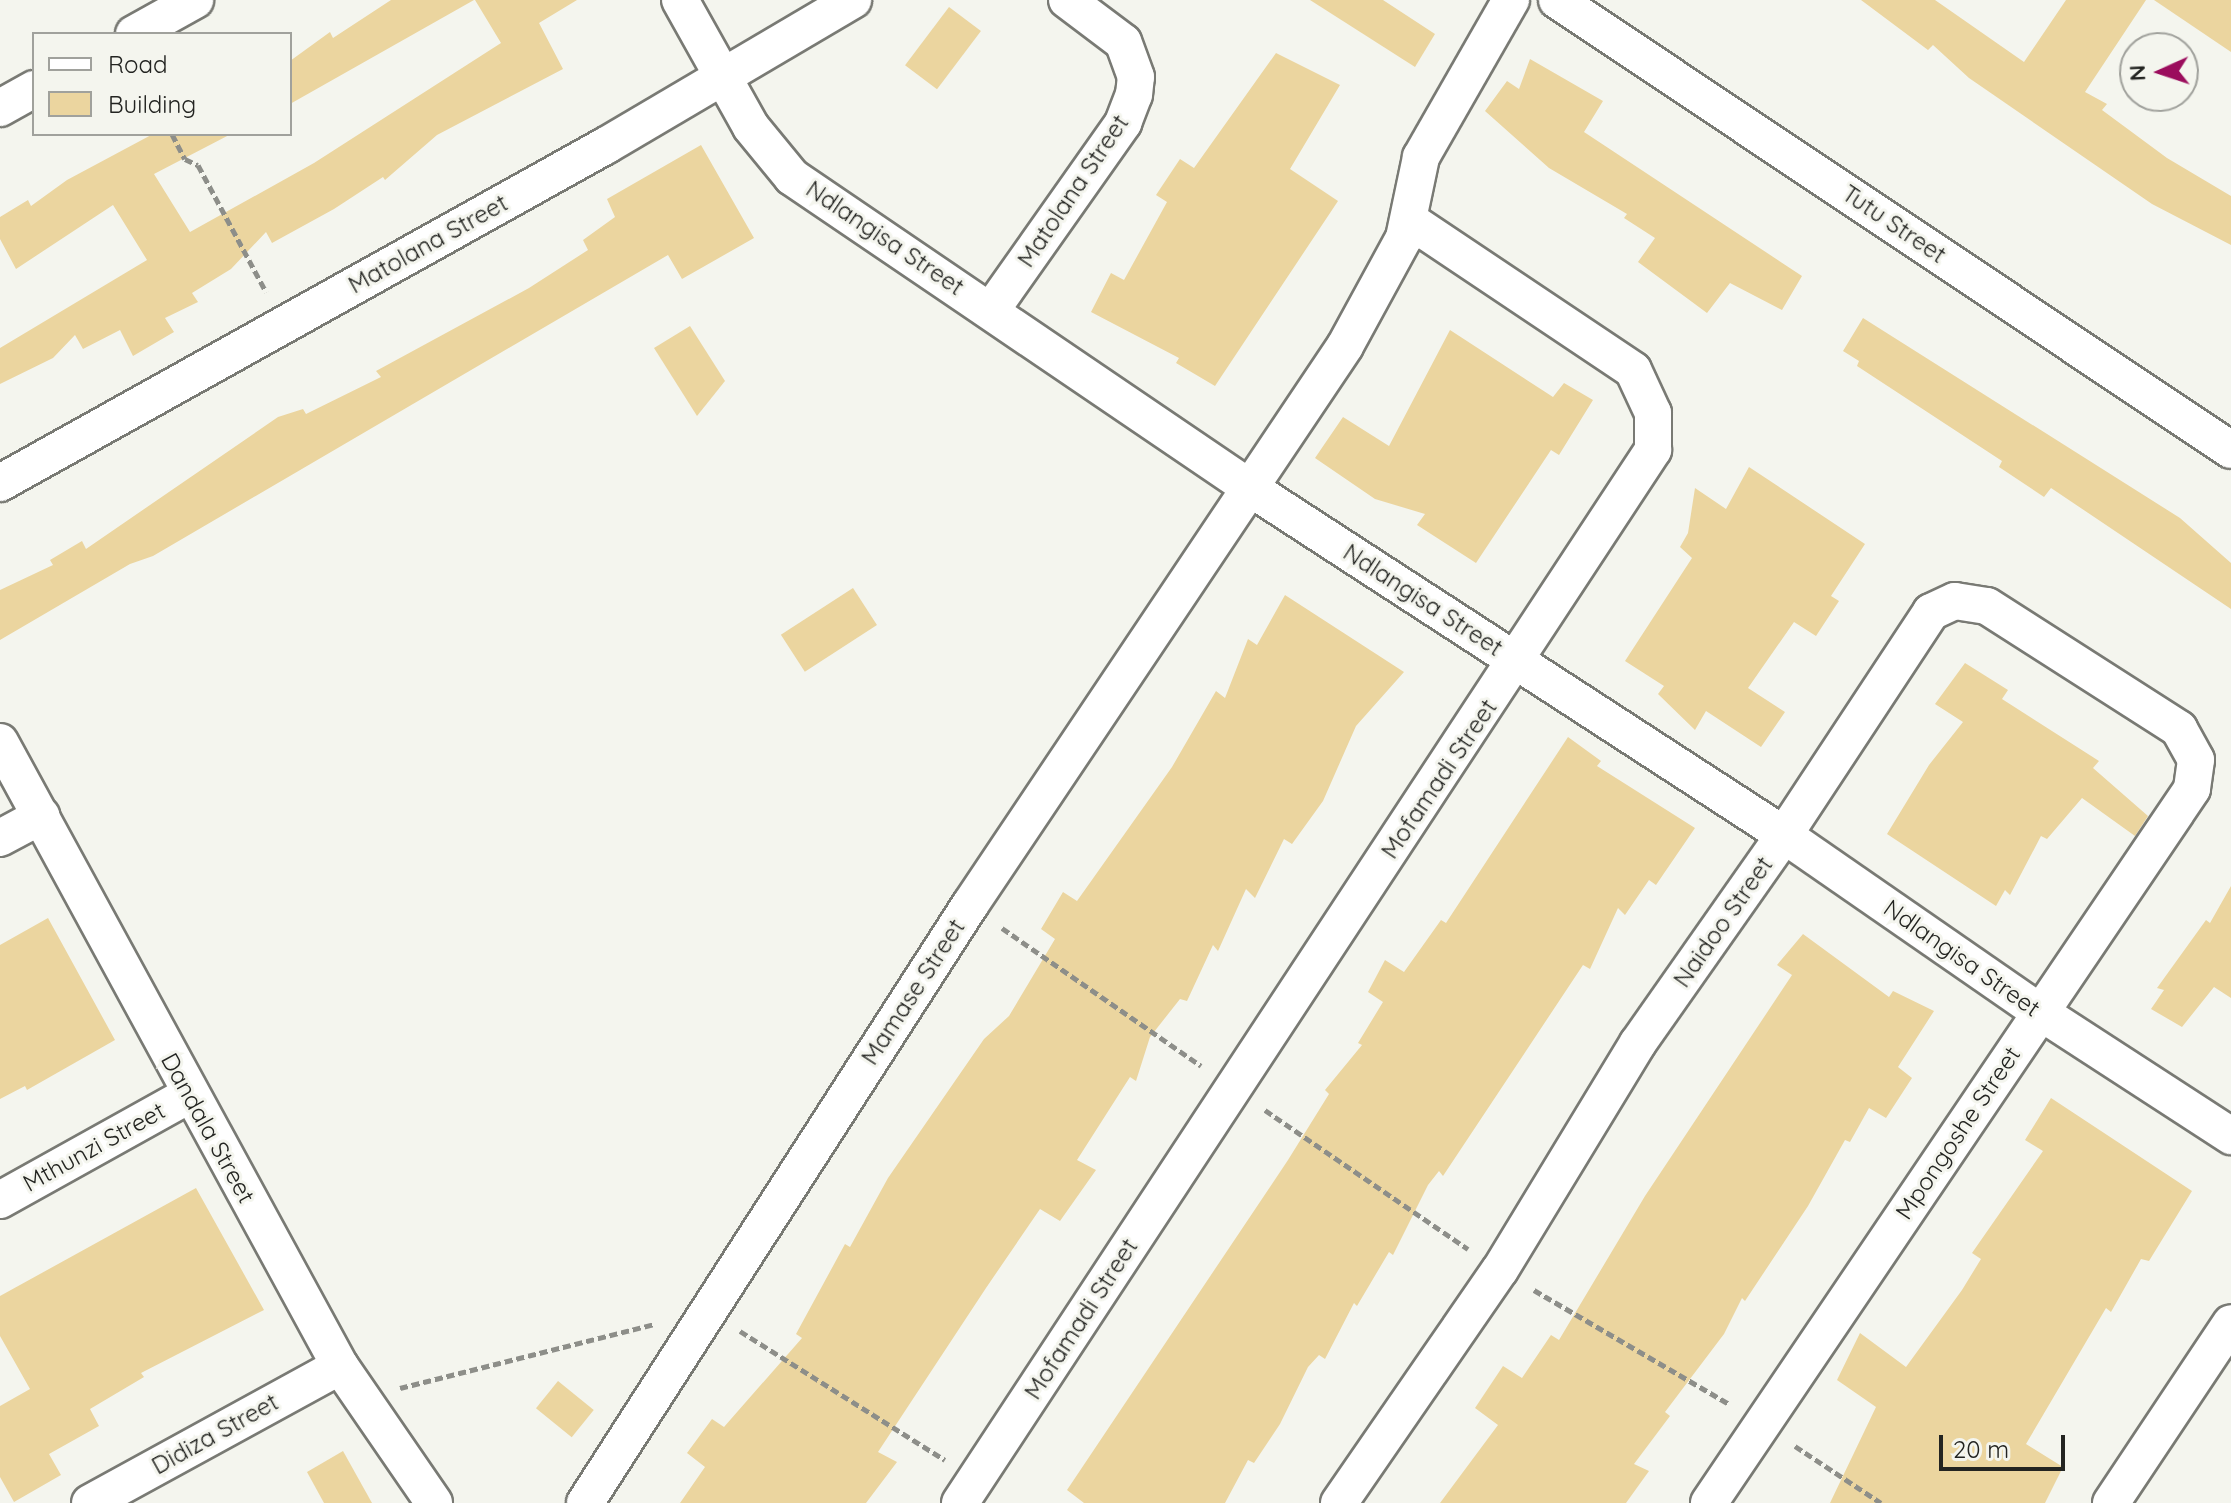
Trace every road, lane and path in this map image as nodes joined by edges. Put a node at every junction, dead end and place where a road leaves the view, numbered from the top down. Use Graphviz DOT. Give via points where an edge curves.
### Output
graph roads {
  1 [pos="195,0"];
  2 [pos="680,0"];
  3 [pos="853,0"];
  4 [pos="1067,0"];
  5 [pos="1511,0"];
  6 [pos="1557,0"];
  7 [pos="138,32"];
  8 [pos="723,76"];
  9 [pos="32,90"];
  10 [pos="0,108"];
  11 [pos="173,136"];
  12 [pos="1409,220"];
  13 [pos="992,309"];
  14 [pos="284,325"];
  15 [pos="2231,450"];
  16 [pos="0,483"];
  17 [pos="1253,490"];
  18 [pos="1517,661"];
  19 [pos="0,742"];
  20 [pos="2196,760"];
  21 [pos="41,816"];
  22 [pos="1784,835"];
  23 [pos="0,838"];
  24 [pos="970,905"];
  25 [pos="2040,1012"];
  26 [pos="1232,1088"];
  27 [pos="189,1095"];
  28 [pos="2231,1136"];
  29 [pos="0,1200"];
  30 [pos="1500,1270"];
  31 [pos="708,1310"];
  32 [pos="2231,1323"];
  33 [pos="340,1366"];
  34 [pos="360,1398"];
  35 [pos="1762,1423"];
  36 [pos="968,1491"];
  37 [pos="90,1503"];
  38 [pos="434,1503"];
  39 [pos="585,1503"];
  40 [pos="1339,1503"];
  41 [pos="1709,1503"];
  42 [pos="1881,1503"];
  43 [pos="2111,1503"];
  1 -- 7 [label="street"];
  2 -- 8 [label="street, Ndlangisa Street"];
  3 -- 8 [label="street, Matolana Street"];
  4 -- 13 [label="street, Matolana Street" via="1123,42 1136,77 1134,95 1123,123"];
  5 -- 12 [label="street" via="1421,157 1410,189"];
  6 -- 15 [label="street, Tutu Street"];
  8 -- 13 [label="street, Ndlangisa Street" via="764,147 792,177"];
  8 -- 14 [label="street, Matolana Street"];
  9 -- 10 [label="street"];
  11 -- 14 [label="path" via="185,159 198,165"];
  12 -- 17 [label="street" via="1345,346"];
  12 -- 18 [label="street, Mofamadi Street" via="1623,362 1645,388 1653,413 1653,450"];
  13 -- 17 [label="street, Ndlangisa Street"];
  14 -- 16 [label="street, Matolana Street"];
  17 -- 18 [label="street, Ndlangisa Street"];
  17 -- 24 [label="street, Mamase Street"];
  18 -- 22 [label="street, Ndlangisa Street"];
  18 -- 26 [label="street, Mofamadi Street"];
  19 -- 21 [label="street, Dandala Street"];
  20 -- 22 [label="street, Naidoo Street" via="2179,729 1987,606 1941,604"];
  20 -- 25 [label="street, Mpongoshe Street" via="2192,789"];
  21 -- 23 [label="street"];
  21 -- 27 [label="street, Dandala Street"];
  22 -- 25 [label="street, Ndlangisa Street"];
  22 -- 30 [label="street, Naidoo Street" via="1638,1043"];
  24 -- 26 [label="path"];
  24 -- 31 [label="street, Mamase Street"];
  25 -- 28 [label="street, Ndlangisa Street"];
  25 -- 35 [label="street, Mpongoshe Street"];
  26 -- 30 [label="path"];
  26 -- 36 [label="street, Mofamadi Street"];
  27 -- 29 [label="street, Mthunzi Street"];
  27 -- 33 [label="street, Dandala Street"];
  30 -- 35 [label="path"];
  30 -- 40 [label="street, Naidoo Street"];
  31 -- 34 [label="path"];
  31 -- 36 [label="path"];
  31 -- 39 [label="street, Mamase Street"];
  32 -- 43 [label="street"];
  33 -- 34 [label="street, Dandala Street"];
  33 -- 37 [label="street, Didiza Street"];
  34 -- 38 [label="street, Dandala Street"];
  35 -- 41 [label="street, Mpongoshe Street"];
  35 -- 42 [label="path"];
}
